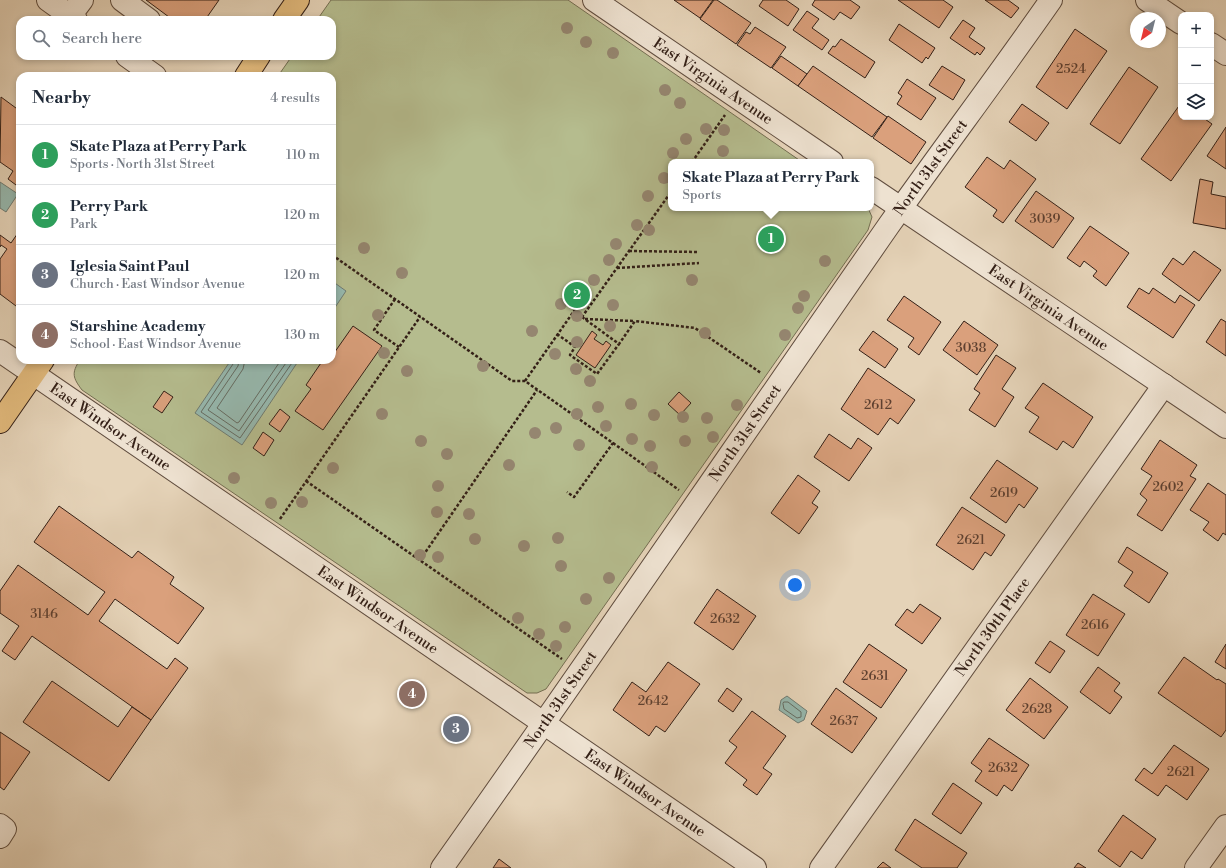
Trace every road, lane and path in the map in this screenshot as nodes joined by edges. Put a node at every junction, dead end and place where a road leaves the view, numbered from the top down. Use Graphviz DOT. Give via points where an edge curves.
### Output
graph roads {
  1 [pos="48,0"];
  2 [pos="122,0"];
  3 [pos="298,0"];
  4 [pos="594,0"];
  5 [pos="1051,0"];
  6 [pos="1147,0"];
  7 [pos="76,12"];
  8 [pos="144,16"];
  9 [pos="287,16"];
  10 [pos="1178,21"];
  11 [pos="1214,46"];
  12 [pos="1226,54"];
  13 [pos="256,60"];
  14 [pos="249,72"];
  15 [pos="727,113"];
  16 [pos="694,159"];
  17 [pos="828,159"];
  18 [pos="874,190"];
  19 [pos="668,196"];
  20 [pos="901,208"];
  21 [pos="629,251"];
  22 [pos="699,252"];
  23 [pos="336,259"];
  24 [pos="699,263"];
  25 [pos="617,268"];
  26 [pos="395,299"];
  27 [pos="420,316"];
  28 [pos="582,317"];
  29 [pos="585,319"];
  30 [pos="635,321"];
  31 [pos="557,334"];
  32 [pos="619,344"];
  33 [pos="399,347"];
  34 [pos="0,351"];
  35 [pos="16,358"];
  36 [pos="38,367"];
  37 [pos="764,374"];
  38 [pos="525,381"];
  39 [pos="1164,385"];
  40 [pos="537,390"];
  41 [pos="0,422"];
  42 [pos="1226,427"];
  43 [pos="613,443"];
  44 [pos="306,481"];
  45 [pos="567,492"];
  46 [pos="682,492"];
  47 [pos="279,521"];
  48 [pos="420,560"];
  49 [pos="564,660"];
  50 [pos="544,723"];
  51 [pos="0,825"];
  52 [pos="1226,826"];
  53 [pos="0,837"];
  54 [pos="442,868"];
  55 [pos="755,868"];
  56 [pos="821,868"];
  57 [pos="1196,868"];
  1 -- 7 [label="street"];
  2 -- 8 [label="street"];
  3 -- 9 [label="main road"];
  4 -- 17 [label="street, East Virginia Avenue"];
  5 -- 20 [label="street, North 31st Street"];
  6 -- 10 [label="street"];
  11 -- 12 [label="street"];
  13 -- 14 [label="main road"];
  15 -- 16 [label="path"];
  18 -- 20 [label="street, East Virginia Avenue"];
  19 -- 21 [label="path"];
  20 -- 39 [label="street, East Virginia Avenue"];
  20 -- 50 [label="street, North 31st Street"];
  21 -- 22 [label="path"];
  21 -- 25 [label="path"];
  23 -- 26 [label="path"];
  24 -- 25 [label="path"];
  25 -- 28 [label="path"];
  26 -- 27 [label="path"];
  26 -- 33 [label="path" via="374,330"];
  27 -- 33 [label="path"];
  27 -- 38 [label="path" via="512,381"];
  28 -- 29 [label="path"];
  28 -- 31 [label="path" via="574,311"];
  29 -- 30 [label="path"];
  29 -- 32 [label="path"];
  30 -- 32 [label="path"];
  30 -- 37 [label="path" via="695,328"];
  31 -- 32 [label="path" via="576,347 570,355 597,374"];
  31 -- 38 [label="path"];
  33 -- 44 [label="path"];
  34 -- 35 [label="street, East Windsor Avenue"];
  36 -- 41 [label="main road"];
  36 -- 50 [label="street, East Windsor Avenue"];
  38 -- 40 [label="path"];
  39 -- 42 [label="street, East Virginia Avenue"];
  39 -- 56 [label="street, North 30th Place"];
  40 -- 43 [label="path"];
  40 -- 48 [label="path"];
  43 -- 45 [label="path" via="574,497"];
  43 -- 46 [label="path"];
  44 -- 47 [label="path"];
  44 -- 48 [label="path"];
  48 -- 49 [label="path"];
  50 -- 54 [label="street, North 31st Street"];
  50 -- 55 [label="street, East Windsor Avenue"];
  51 -- 53 [label="street" via="5,829"];
  52 -- 57 [label="street"];
}
